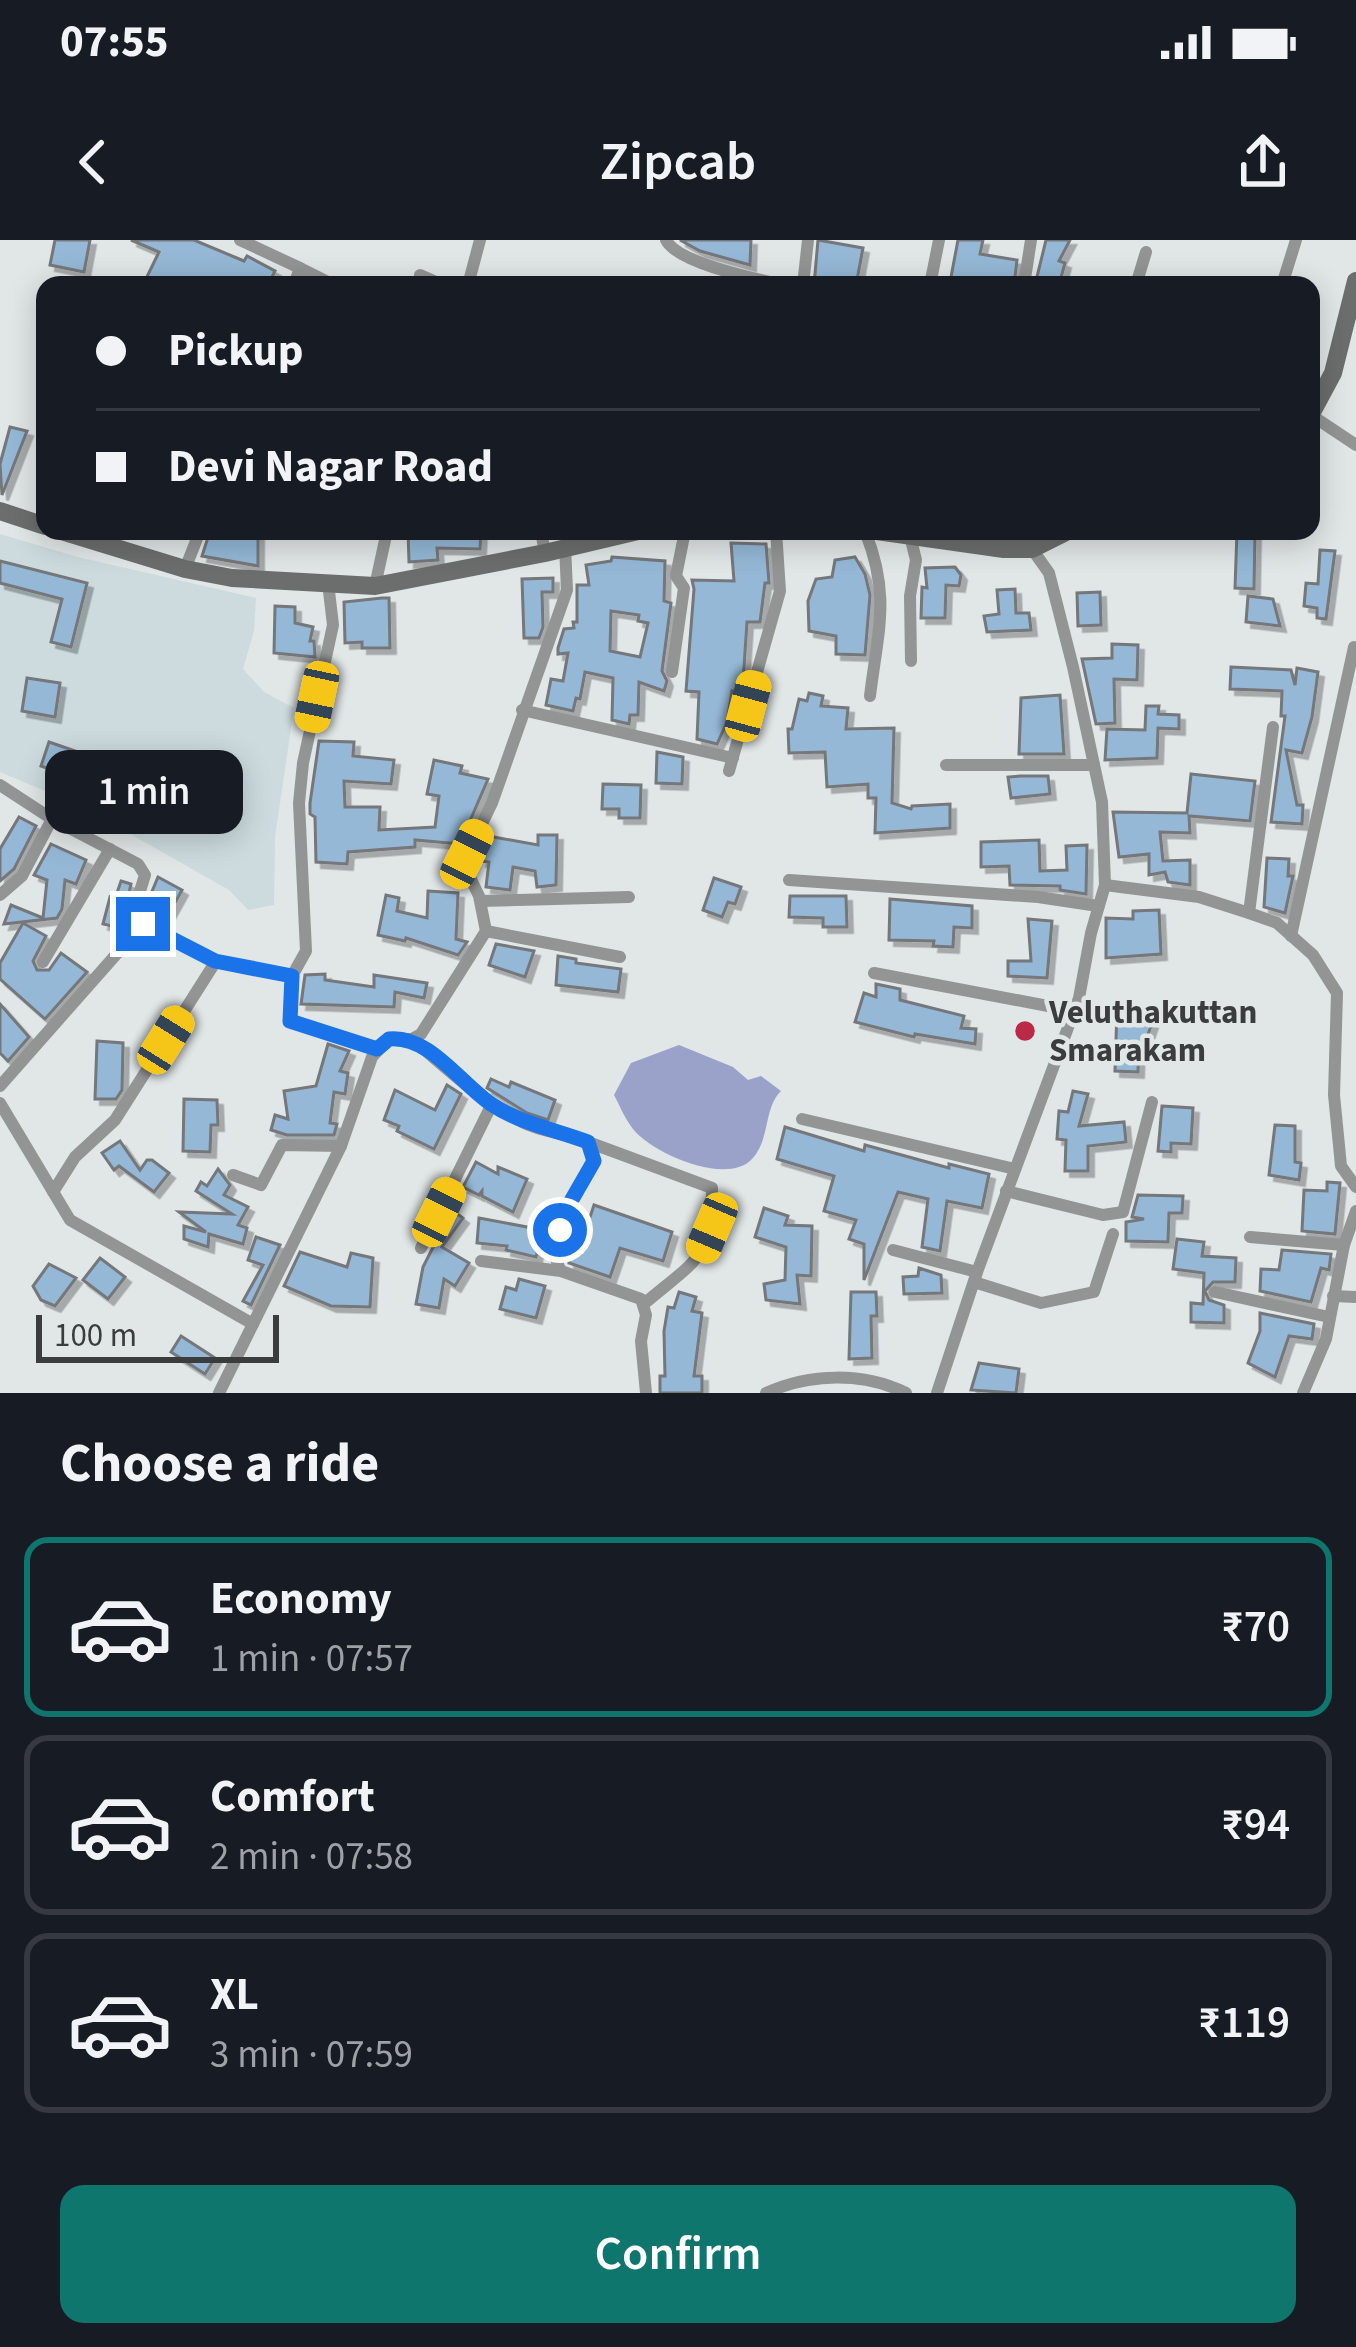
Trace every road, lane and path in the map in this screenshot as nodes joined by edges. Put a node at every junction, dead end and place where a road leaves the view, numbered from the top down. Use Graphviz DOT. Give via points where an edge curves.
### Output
graph roads {
  1 [pos="240,240"];
  2 [pos="480,240"];
  3 [pos="666,240"];
  4 [pos="808,240"];
  5 [pos="939,240"];
  6 [pos="1031,240"];
  7 [pos="1296,240"];
  8 [pos="1146,252"];
  9 [pos="300,268"];
  10 [pos="297,276"];
  11 [pos="316,276"];
  12 [pos="471,276"];
  13 [pos="747,276"];
  14 [pos="803,276"];
  15 [pos="932,276"];
  16 [pos="1025,276"];
  17 [pos="1139,276"];
  18 [pos="1285,276"];
  19 [pos="1356,281"];
  20 [pos="1348,352"];
  21 [pos="1320,400"];
  22 [pos="1320,421"];
  23 [pos="1356,445"];
  24 [pos="0,512"];
  25 [pos="36,523"];
  26 [pos="90,540"];
  27 [pos="196,540"];
  28 [pos="385,540"];
  29 [pos="543,540"];
  30 [pos="586,540"];
  31 [pos="683,540"];
  32 [pos="777,540"];
  33 [pos="868,540"];
  34 [pos="911,540"];
  35 [pos="942,540"];
  36 [pos="1038,541"];
  37 [pos="565,546"];
  38 [pos="545,554"];
  39 [pos="185,569"];
  40 [pos="328,583"];
  41 [pos="375,586"];
  42 [pos="1354,646"];
  43 [pos="911,661"];
  44 [pos="672,672"];
  45 [pos="870,696"];
  46 [pos="522,710"];
  47 [pos="1274,727"];
  48 [pos="946,765"];
  49 [pos="1094,765"];
  50 [pos="0,784"];
  51 [pos="52,819"];
  52 [pos="110,849"];
  53 [pos="789,880"];
  54 [pos="1106,885"];
  55 [pos="0,895"];
  56 [pos="629,897"];
  57 [pos="481,901"];
  58 [pos="1098,906"];
  59 [pos="1249,913"];
  60 [pos="143,924"];
  61 [pos="487,931"];
  62 [pos="1291,936"];
  63 [pos="620,957"];
  64 [pos="215,961"];
  65 [pos="43,962"];
  66 [pos="874,973"];
  67 [pos="292,976"];
  68 [pos="1340,1009"];
  69 [pos="1074,1011"];
  70 [pos="1356,1012"];
  71 [pos="412,1039"];
  72 [pos="377,1049"];
  73 [pos="0,1086"];
  74 [pos="1152,1102"];
  75 [pos="492,1104"];
  76 [pos="2,1111"];
  77 [pos="802,1119"];
  78 [pos="588,1142"];
  79 [pos="341,1146"];
  80 [pos="1016,1169"];
  81 [pos="233,1175"];
  82 [pos="1356,1187"];
  83 [pos="1006,1191"];
  84 [pos="53,1192"];
  85 [pos="1356,1210"];
  86 [pos="1113,1234"];
  87 [pos="1250,1237"];
  88 [pos="1344,1245"];
  89 [pos="421,1248"];
  90 [pos="893,1250"];
  91 [pos="481,1261"];
  92 [pos="561,1271"];
  93 [pos="975,1277"];
  94 [pos="1215,1292"];
  95 [pos="1333,1296"];
  96 [pos="1356,1297"];
  97 [pos="645,1303"];
  98 [pos="1329,1317"];
  99 [pos="253,1324"];
  100 [pos="219,1393"];
  101 [pos="646,1393"];
  102 [pos="766,1393"];
  103 [pos="906,1393"];
  104 [pos="937,1393"];
  105 [pos="1303,1393"];
  1 -- 9 [label="street"];
  2 -- 12 [label="street"];
  3 -- 13 [label="street"];
  4 -- 14 [label="street"];
  5 -- 15 [label="street"];
  6 -- 16 [label="street"];
  7 -- 18 [label="street"];
  8 -- 17 [label="street"];
  9 -- 10 [label="street"];
  9 -- 11 [label="street"];
  19 -- 20 [label="main road"];
  20 -- 21 [label="main road"];
  22 -- 23 [label="street"];
  24 -- 25 [label="main road"];
  26 -- 39 [label="main road"];
  27 -- 39 [label="street"];
  28 -- 41 [label="street"];
  29 -- 38 [label="street"];
  30 -- 37 [label="main road"];
  31 -- 44 [label="street"];
  32 -- 46 [label="street" via="780,591 731,764"];
  33 -- 45 [label="street" via="882,600"];
  34 -- 43 [label="street"];
  35 -- 36 [label="main road" via="1004,549"];
  36 -- 49 [label="street"];
  37 -- 38 [label="main road"];
  37 -- 46 [label="street" via="567,590"];
  38 -- 41 [label="main road"];
  39 -- 40 [label="main road"];
  40 -- 41 [label="main road"];
  40 -- 67 [label="street" via="333,625 299,803 306,951"];
  42 -- 62 [label="street"];
  46 -- 57 [label="street" via="467,854"];
  47 -- 59 [label="street"];
  48 -- 49 [label="street"];
  49 -- 54 [label="street"];
  50 -- 51 [label="street"];
  51 -- 52 [label="street"];
  51 -- 55 [label="street" via="22,876"];
  52 -- 60 [label="street" via="145,875 137,901"];
  52 -- 65 [label="street"];
  53 -- 58 [label="street"];
  54 -- 58 [label="street"];
  54 -- 59 [label="street"];
  56 -- 57 [label="street"];
  57 -- 61 [label="street"];
  58 -- 69 [label="street"];
  59 -- 62 [label="street"];
  60 -- 64 [label="street"];
  60 -- 73 [label="street"];
  61 -- 63 [label="street"];
  61 -- 71 [label="street"];
  62 -- 68 [label="street" via="1313,956"];
  64 -- 67 [label="street"];
  64 -- 84 [label="street" via="116,1120 75,1157"];
  66 -- 69 [label="street"];
  67 -- 72 [label="street" via="290,1021"];
  68 -- 70 [label="street"];
  68 -- 82 [label="street" via="1336,1118 1341,1166"];
  69 -- 80 [label="street"];
  71 -- 72 [label="street" via="389,1039"];
  71 -- 75 [label="street"];
  72 -- 79 [label="street"];
  74 -- 83 [label="street" via="1123,1213"];
  75 -- 78 [label="street" via="528,1126"];
  75 -- 89 [label="street"];
  76 -- 84 [label="street"];
  77 -- 80 [label="street"];
  78 -- 92 [label="street" via="594,1161 563,1215 554,1255"];
  78 -- 97 [label="street" via="712,1188 712,1228 700,1256"];
  79 -- 81 [label="street" via="282,1145 261,1185"];
  79 -- 99 [label="street"];
  80 -- 83 [label="street"];
  83 -- 93 [label="street"];
  84 -- 99 [label="street" via="70,1220"];
  85 -- 88 [label="street"];
  86 -- 93 [label="street" via="1094,1292 1041,1303"];
  87 -- 88 [label="street"];
  88 -- 95 [label="street"];
  90 -- 93 [label="street"];
  91 -- 92 [label="street"];
  92 -- 97 [label="street"];
  93 -- 104 [label="street"];
  94 -- 98 [label="street"];
  95 -- 96 [label="street"];
  95 -- 98 [label="street"];
  97 -- 101 [label="street"];
  98 -- 105 [label="street"];
  99 -- 100 [label="street"];
  102 -- 103 [label="street" via="842,1377"];
}
